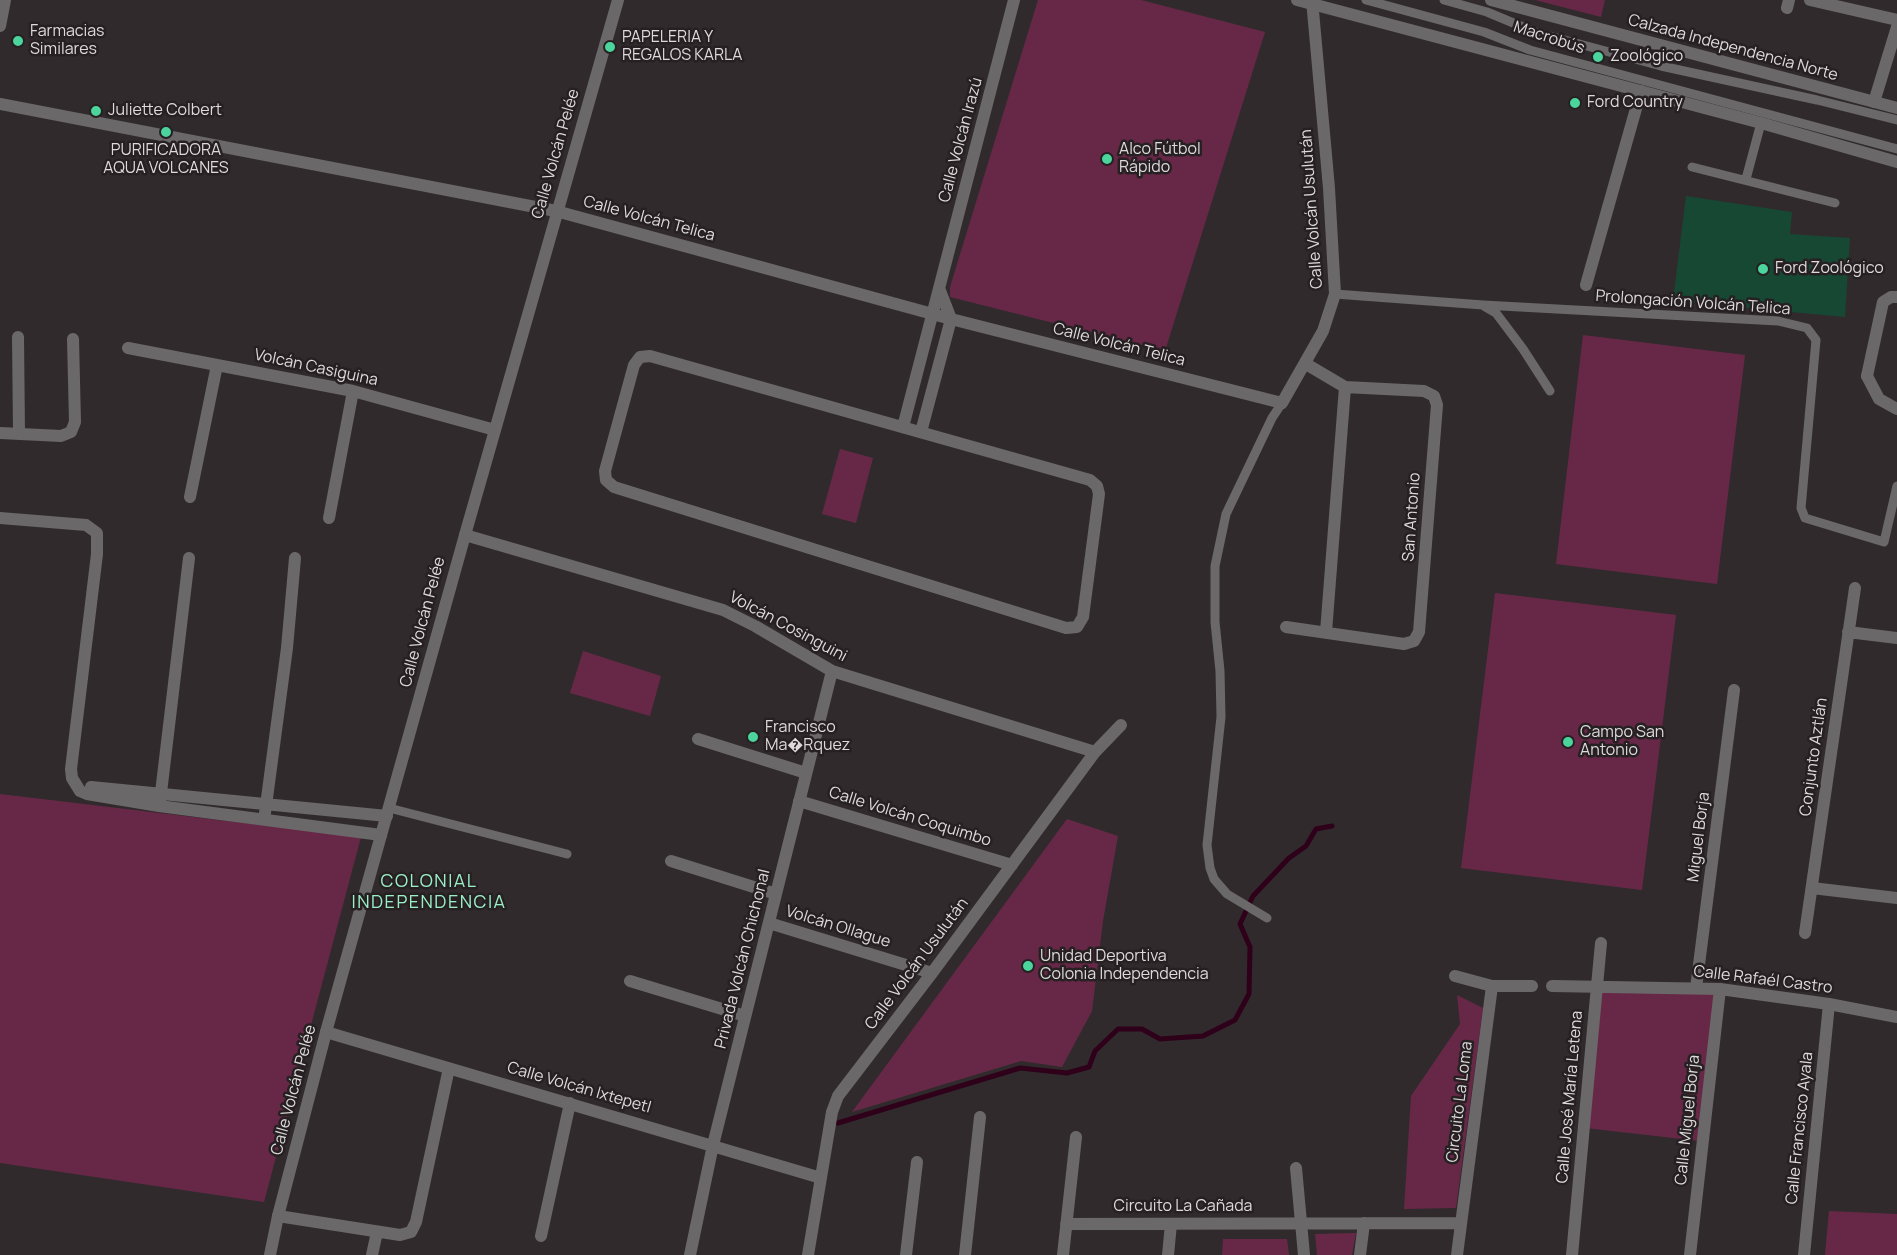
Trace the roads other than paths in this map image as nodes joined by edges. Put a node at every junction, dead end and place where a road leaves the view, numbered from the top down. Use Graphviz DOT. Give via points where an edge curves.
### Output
graph roads {
  1 [pos="4,0"];
  2 [pos="618,0"];
  3 [pos="1014,0"];
  4 [pos="1297,0"];
  5 [pos="1366,0"];
  6 [pos="1444,0"];
  7 [pos="1491,0"];
  8 [pos="1519,0"];
  9 [pos="1810,0"];
  10 [pos="1312,2"];
  11 [pos="1533,11"];
  12 [pos="1897,20"];
  13 [pos="0,26"];
  14 [pos="1897,27"];
  15 [pos="1641,91"];
  16 [pos="1874,102"];
  17 [pos="0,104"];
  18 [pos="1897,108"];
  19 [pos="1897,120"];
  20 [pos="1761,123"];
  21 [pos="1897,149"];
  22 [pos="1897,162"];
  23 [pos="1692,167"];
  24 [pos="1746,179"];
  25 [pos="1834,203"];
  26 [pos="556,211"];
  27 [pos="1586,285"];
  28 [pos="939,288"];
  29 [pos="1335,294"];
  30 [pos="1897,297"];
  31 [pos="1483,305"];
  32 [pos="932,313"];
  33 [pos="951,319"];
  34 [pos="18,337"];
  35 [pos="73,339"];
  36 [pos="128,348"];
  37 [pos="1306,364"];
  38 [pos="217,365"];
  39 [pos="1345,387"];
  40 [pos="353,391"];
  41 [pos="1550,391"];
  42 [pos="909,401"];
  43 [pos="1282,403"];
  44 [pos="928,407"];
  45 [pos="1897,410"];
  46 [pos="903,427"];
  47 [pos="495,430"];
  48 [pos="921,432"];
  49 [pos="0,433"];
  50 [pos="19,433"];
  51 [pos="1897,486"];
  52 [pos="190,497"];
  53 [pos="0,518"];
  54 [pos="329,518"];
  55 [pos="465,535"];
  56 [pos="189,558"];
  57 [pos="295,558"];
  58 [pos="1855,588"];
  59 [pos="1286,627"];
  60 [pos="1326,632"];
  61 [pos="1848,632"];
  62 [pos="1897,638"];
  63 [pos="832,671"];
  64 [pos="1734,690"];
  65 [pos="1121,725"];
  66 [pos="698,739"];
  67 [pos="1095,752"];
  68 [pos="806,773"];
  69 [pos="160,800"];
  70 [pos="799,801"];
  71 [pos="266,805"];
  72 [pos="388,812"];
  73 [pos="264,820"];
  74 [pos="381,835"];
  75 [pos="567,854"];
  76 [pos="671,861"];
  77 [pos="1012,865"];
  78 [pos="1812,888"];
  79 [pos="776,894"];
  80 [pos="1897,898"];
  81 [pos="1267,918"];
  82 [pos="769,923"];
  83 [pos="1805,933"];
  84 [pos="1601,943"];
  85 [pos="933,973"];
  86 [pos="1455,976"];
  87 [pos="630,981"];
  88 [pos="1492,986"];
  89 [pos="1532,986"];
  90 [pos="1552,986"];
  91 [pos="1597,987"];
  92 [pos="1696,988"];
  93 [pos="1720,989"];
  94 [pos="1829,1004"];
  95 [pos="745,1016"];
  96 [pos="1897,1017"];
  97 [pos="326,1032"];
  98 [pos="449,1068"];
  99 [pos="570,1103"];
  100 [pos="980,1117"];
  101 [pos="1076,1137"];
  102 [pos="713,1145"];
  103 [pos="916,1162"];
  104 [pos="1296,1168"];
  105 [pos="821,1178"];
  106 [pos="278,1216"];
  107 [pos="1301,1223"];
  108 [pos="1364,1223"];
  109 [pos="1461,1223"];
  110 [pos="1066,1224"];
  111 [pos="1172,1224"];
  112 [pos="377,1232"];
  113 [pos="541,1236"];
  114 [pos="270,1255"];
  115 [pos="372,1255"];
  116 [pos="690,1255"];
  117 [pos="808,1255"];
  118 [pos="906,1255"];
  119 [pos="964,1255"];
  120 [pos="1063,1255"];
  121 [pos="1168,1255"];
  122 [pos="1304,1255"];
  123 [pos="1360,1255"];
  124 [pos="1457,1255"];
  125 [pos="1572,1255"];
  126 [pos="1690,1255"];
  127 [pos="1804,1255"];
  1 -- 13 [label="street"];
  2 -- 26 [label="street, Calle Volcán Pelée"];
  3 -- 28 [label="street, Calle Volcán Irazú"];
  4 -- 10 [label="street"];
  5 -- 21 [label="lane, Macrobús" via="1484,32 1530,50"];
  6 -- 19 [label="lane, Macrobús" via="1535,32 1661,66"];
  7 -- 11 [label="street, Calzada Independencia Norte"];
  8 -- 11 [label="lane"];
  9 -- 12 [label="street"];
  10 -- 15 [label="street"];
  10 -- 29 [label="street, Calle Volcán Usulután"];
  11 -- 16 [label="street, Calzada Independencia Norte"];
  14 -- 16 [label="street"];
  15 -- 20 [label="street"];
  15 -- 27 [label="street"];
  16 -- 18 [label="street, Calzada Independencia Norte"];
  17 -- 26 [label="street, Calle Volcán Telica"];
  20 -- 22 [label="street"];
  20 -- 24 [label="lane"];
  23 -- 24 [label="lane"];
  24 -- 25 [label="lane"];
  26 -- 32 [label="street, Calle Volcán Telica"];
  26 -- 47 [label="street, Calle Volcán Pelée"];
  28 -- 32 [label="street, Calle Volcán Irazú"];
  28 -- 33 [label="street"];
  29 -- 31 [label="lane, Prolongación Volcán Telica"];
  29 -- 37 [label="street, Calle Volcán Usulután" via="1323,331"];
  30 -- 45 [label="street" via="1883,302 1867,376 1879,399"];
  31 -- 41 [label="lane" via="1496,313"];
  31 -- 51 [label="lane, Prolongación Volcán Telica" via="1778,321 1807,328 1816,340 1801,508 1805,518 1884,542"];
  32 -- 33 [label="street, Calle Volcán Telica"];
  32 -- 42 [label="street, Calle Volcán Irazú"];
  33 -- 43 [label="street, Calle Volcán Telica"];
  33 -- 44 [label="street"];
  34 -- 50 [label="street"];
  35 -- 50 [label="street" via="75,422 71,432 61,436"];
  36 -- 38 [label="street, Volcán Casiguina"];
  37 -- 39 [label="street, San Antonio"];
  37 -- 43 [label="street, Calle Volcán Usulután"];
  38 -- 40 [label="street, Volcán Casiguina"];
  38 -- 52 [label="street"];
  39 -- 60 [label="street"];
  39 -- 60 [label="street, San Antonio" via="1425,391 1434,396 1437,405 1419,632 1414,641 1404,644"];
  40 -- 47 [label="street, Volcán Casiguina"];
  40 -- 54 [label="street"];
  42 -- 44 [label="street"];
  42 -- 46 [label="street, Calle Volcán Irazú"];
  43 -- 81 [label="lane" via="1226,514 1215,566 1221,717 1207,845 1210,868 1227,894"];
  44 -- 48 [label="street"];
  46 -- 48 [label="street"];
  46 -- 48 [label="street" via="650,356 640,357 634,365 616,428 606,480 614,487 1066,628 1077,627 1083,617 1097,486 1090,480"];
  47 -- 55 [label="street, Calle Volcán Pelée"];
  49 -- 50 [label="street"];
  53 -- 69 [label="street" via="86,525 97,532 72,778 75,785"];
  55 -- 63 [label="street, Volcán Cosinguini" via="723,610"];
  55 -- 72 [label="street, Calle Volcán Pelée"];
  56 -- 69 [label="street"];
  57 -- 71 [label="street"];
  58 -- 61 [label="street, Conjunto Aztlán"];
  59 -- 60 [label="street, San Antonio"];
  61 -- 62 [label="street"];
  61 -- 78 [label="street, Conjunto Aztlán"];
  63 -- 67 [label="street, Volcán Cosinguini"];
  63 -- 68 [label="street, Privada Volcán Chichonal"];
  64 -- 92 [label="street, Miguel Borja"];
  65 -- 67 [label="street, Calle Volcán Usulután"];
  66 -- 68 [label="street"];
  67 -- 77 [label="street, Calle Volcán Usulután"];
  68 -- 70 [label="street, Privada Volcán Chichonal"];
  69 -- 71 [label="street"];
  69 -- 73 [label="street"];
  70 -- 77 [label="street, Calle Volcán Coquimbo"];
  70 -- 79 [label="street, Privada Volcán Chichonal"];
  71 -- 72 [label="street"];
  71 -- 73 [label="street"];
  72 -- 74 [label="street, Calle Volcán Pelée"];
  72 -- 75 [label="lane"];
  73 -- 74 [label="street"];
  74 -- 97 [label="street, Calle Volcán Pelée"];
  76 -- 79 [label="street, Volcán Ollague"];
  77 -- 85 [label="street, Calle Volcán Usulután"];
  78 -- 80 [label="street"];
  78 -- 83 [label="street, Conjunto Aztlán"];
  79 -- 82 [label="street, Privada Volcán Chichonal"];
  82 -- 85 [label="street, Volcán Ollague"];
  82 -- 95 [label="street, Privada Volcán Chichonal"];
  84 -- 91 [label="street, Calle José María Letena"];
  85 -- 105 [label="street, Calle Volcán Usulután" via="838,1096"];
  86 -- 88 [label="street"];
  87 -- 95 [label="street"];
  88 -- 89 [label="street"];
  88 -- 109 [label="street, Circuito La Loma"];
  90 -- 91 [label="street, Calle Rafaél Castro"];
  91 -- 92 [label="street, Calle Rafaél Castro"];
  91 -- 125 [label="street, Calle José María Letena"];
  92 -- 93 [label="street, Calle Rafaél Castro"];
  93 -- 94 [label="street, Calle Rafaél Castro"];
  93 -- 126 [label="street, Calle Miguel Borja"];
  94 -- 96 [label="street, Calle Rafaél Castro"];
  94 -- 127 [label="street, Calle Francisco Ayala"];
  95 -- 102 [label="street, Privada Volcán Chichonal"];
  97 -- 98 [label="street, Calle Volcán Ixtepetl"];
  97 -- 106 [label="street, Calle Volcán Pelée"];
  98 -- 99 [label="street, Calle Volcán Ixtepetl"];
  98 -- 112 [label="street" via="416,1222 411,1232 400,1235"];
  99 -- 102 [label="street, Calle Volcán Ixtepetl"];
  99 -- 113 [label="street"];
  100 -- 119 [label="street"];
  101 -- 110 [label="street"];
  102 -- 105 [label="street, Calle Volcán Ixtepetl"];
  102 -- 116 [label="street, Privada Volcán Chichonal"];
  103 -- 118 [label="street"];
  104 -- 107 [label="street"];
  105 -- 117 [label="street, Calle Volcán Usulután"];
  106 -- 112 [label="street"];
  106 -- 114 [label="street, Calle Volcán Pelée"];
  107 -- 108 [label="street"];
  107 -- 111 [label="street, Circuito La Cañada"];
  107 -- 122 [label="street"];
  108 -- 109 [label="street"];
  108 -- 123 [label="street"];
  109 -- 124 [label="street, Circuito La Loma"];
  110 -- 111 [label="street, Circuito La Cañada"];
  110 -- 120 [label="street"];
  111 -- 121 [label="street"];
  112 -- 115 [label="street"];
}
